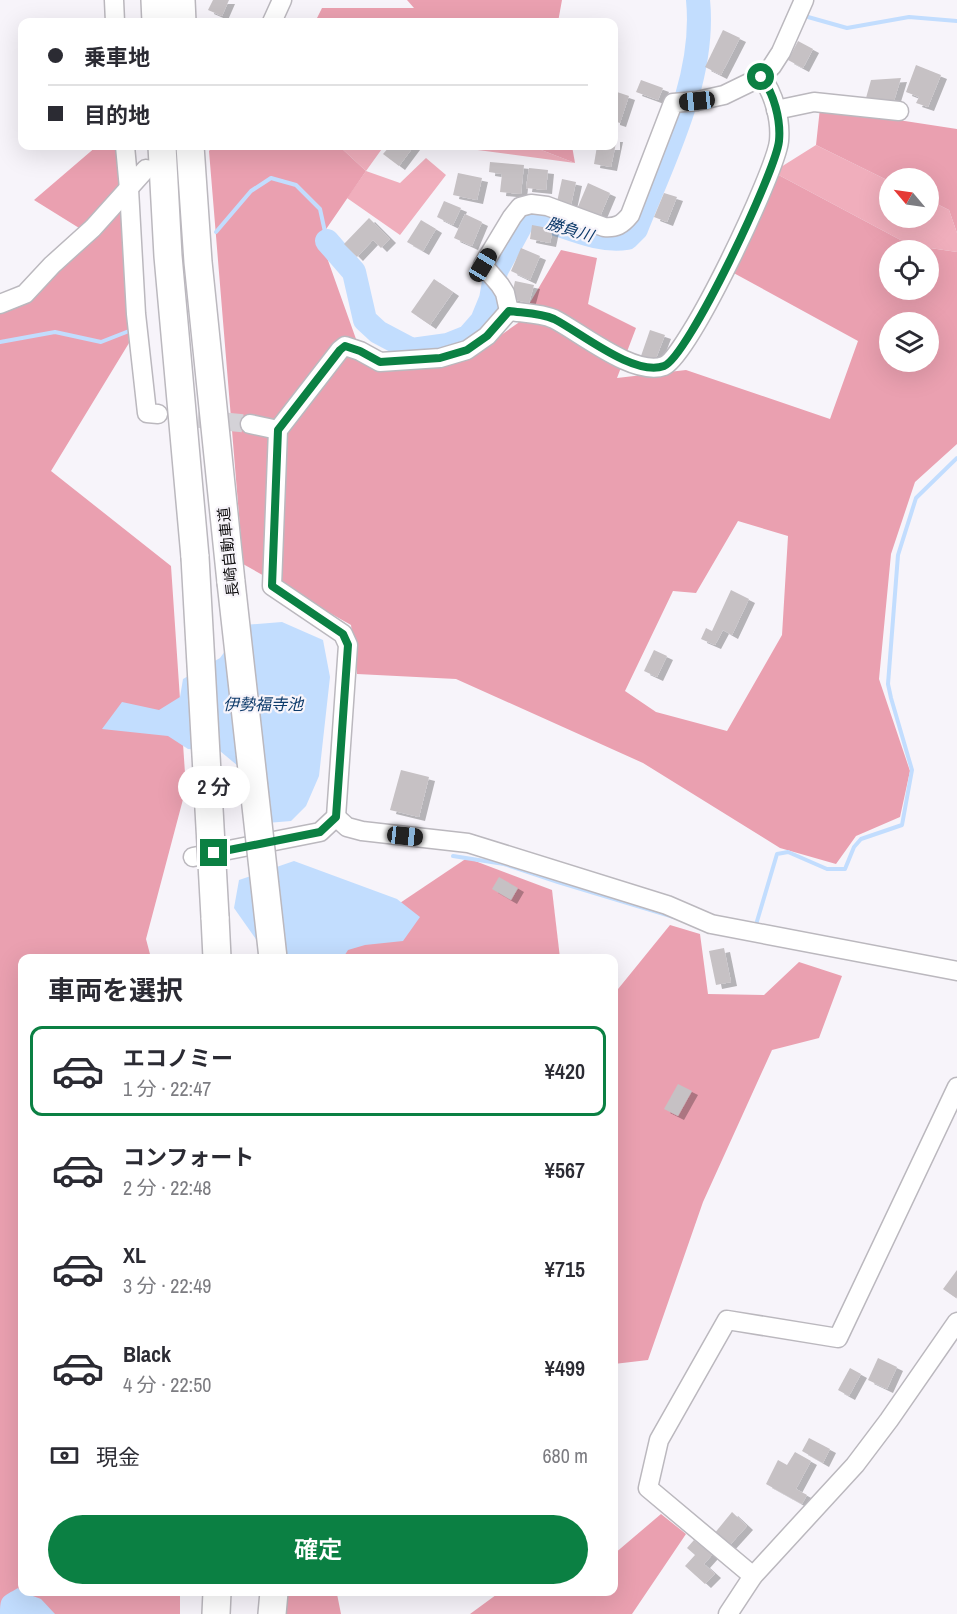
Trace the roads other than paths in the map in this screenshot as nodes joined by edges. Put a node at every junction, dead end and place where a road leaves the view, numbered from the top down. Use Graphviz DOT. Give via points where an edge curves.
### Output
graph roads {
  1 [pos="114,0"];
  2 [pos="155,0"];
  3 [pos="181,0"];
  4 [pos="282,0"];
  5 [pos="804,0"];
  6 [pos="115,18"];
  7 [pos="156,18"];
  8 [pos="182,18"];
  9 [pos="274,18"];
  10 [pos="761,77"];
  11 [pos="776,110"];
  12 [pos="899,111"];
  13 [pos="124,150"];
  14 [pos="162,150"];
  15 [pos="190,150"];
  16 [pos="146,169"];
  17 [pos="129,189"];
  18 [pos="0,304"];
  19 [pos="509,311"];
  20 [pos="158,414"];
  21 [pos="250,424"];
  22 [pos="278,430"];
  23 [pos="336,817"];
  24 [pos="193,857"];
  25 [pos="217,954"];
  26 [pos="273,954"];
  27 [pos="957,971"];
  28 [pos="957,1088"];
  29 [pos="957,1322"];
  30 [pos="753,1576"];
  31 [pos="217,1596"];
  32 [pos="274,1596"];
  33 [pos="216,1614"];
  34 [pos="272,1614"];
  35 [pos="728,1614"];
  1 -- 6 [label="street"];
  2 -- 7 [label="highway"];
  3 -- 8 [label="highway"];
  4 -- 9 [label="street"];
  5 -- 10 [label="street" via="781,52"];
  10 -- 11 [label="street"];
  10 -- 19 [label="street" via="724,95 673,103 630,215 623,224 604,227 547,206 520,207 483,265 505,293"];
  11 -- 12 [label="street" via="814,102"];
  11 -- 19 [label="street" via="779,142 773,163 709,302 665,366 633,363 552,319"];
  13 -- 17 [label="street"];
  14 -- 25 [label="highway, bridge" via="195,557"];
  15 -- 26 [label="highway, 長崎自動車道, bridge" via="198,262"];
  16 -- 17 [label="street"];
  17 -- 18 [label="street" via="25,294"];
  17 -- 20 [label="street" via="136,314 147,413"];
  19 -- 22 [label="street" via="487,336 467,350 440,358 380,362 345,346"];
  21 -- 22 [label="street"];
  22 -- 23 [label="street" via="272,586 343,634 348,645"];
  23 -- 24 [label="street" via="320,832"];
  23 -- 27 [label="street" via="347,827 362,831 468,843 667,905 711,924"];
  28 -- 30 [label="street" via="838,1338 727,1320 659,1440 648,1488"];
  29 -- 30 [label="street" via="855,1466"];
  30 -- 35 [label="street"];
  31 -- 33 [label="highway"];
  32 -- 34 [label="highway"];
}
